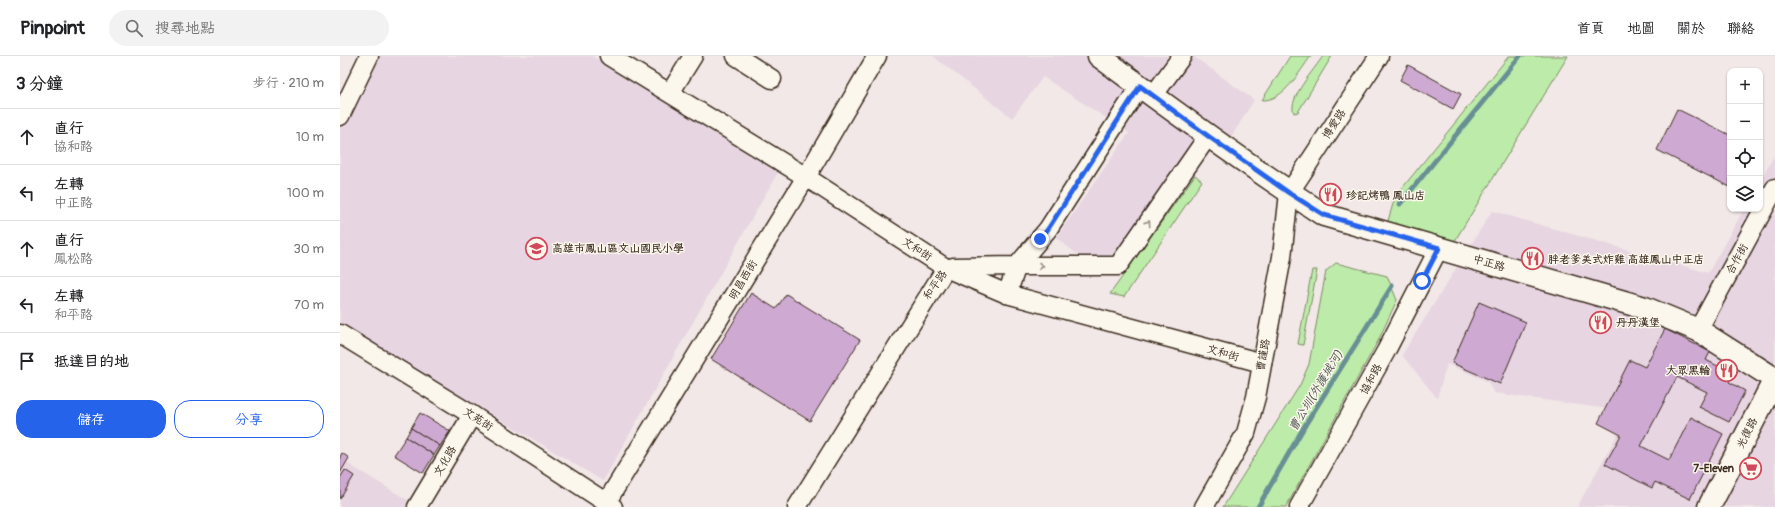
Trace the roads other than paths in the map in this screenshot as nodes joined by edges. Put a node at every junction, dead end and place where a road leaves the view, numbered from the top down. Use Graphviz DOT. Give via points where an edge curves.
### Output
graph roads {
  1 [pos="368,56"];
  2 [pos="609,56"];
  3 [pos="694,56"];
  4 [pos="736,56"];
  5 [pos="877,56"];
  6 [pos="1099,56"];
  7 [pos="1182,56"];
  8 [pos="1379,56"];
  9 [pos="772,79"];
  10 [pos="1146,91"];
  11 [pos="670,94"];
  12 [pos="340,116"];
  13 [pos="1208,136"];
  14 [pos="806,177"];
  15 [pos="1775,188"];
  16 [pos="1289,193"];
  17 [pos="1439,248"];
  18 [pos="1017,266"];
  19 [pos="946,268"];
  20 [pos="1007,294"];
  21 [pos="1698,330"];
  22 [pos="340,334"];
  23 [pos="1262,364"];
  24 [pos="1775,379"];
  25 [pos="472,415"];
  26 [pos="610,505"];
  27 [pos="417,507"];
  28 [pos="797,507"];
  29 [pos="1204,507"];
  30 [pos="1299,507"];
  31 [pos="1709,507"];
  1 -- 12 [label="street"];
  2 -- 11 [label="street, 文和街"];
  3 -- 11 [label="street"];
  4 -- 9 [label="street"];
  5 -- 14 [label="street, 明昌西街"];
  6 -- 10 [label="street, 中正路"];
  7 -- 10 [label="street"];
  8 -- 16 [label="street, 博愛路"];
  10 -- 13 [label="street, 中正路"];
  10 -- 18 [label="street" via="1048,229"];
  11 -- 14 [label="street, 文和街"];
  13 -- 16 [label="street, 中正路"];
  18 -- 13 [label="street, 和平路, one-way" via="1118,266"];
  14 -- 19 [label="street, 文和街"];
  14 -- 26 [label="street, 明昌西街"];
  15 -- 21 [label="street, 合作街"];
  16 -- 17 [label="street, 中正路" via="1324,215"];
  16 -- 23 [label="street, 曹謹路" via="1282,256"];
  17 -- 21 [label="street, 中正路" via="1645,308"];
  17 -- 30 [label="street, 協和路" via="1386,351"];
  18 -- 19 [label="street, 和平路"];
  18 -- 20 [label="street"];
  19 -- 20 [label="street, 文和街"];
  19 -- 28 [label="street, 和平路"];
  20 -- 23 [label="street, 文和街"];
  21 -- 24 [label="street, 中正路"];
  22 -- 25 [label="street, 文苑街"];
  23 -- 29 [label="street, 曹謹路" via="1246,433"];
  24 -- 31 [label="street, 光復路"];
  25 -- 26 [label="street, 文苑街"];
  25 -- 27 [label="street, 文化路"];
}
